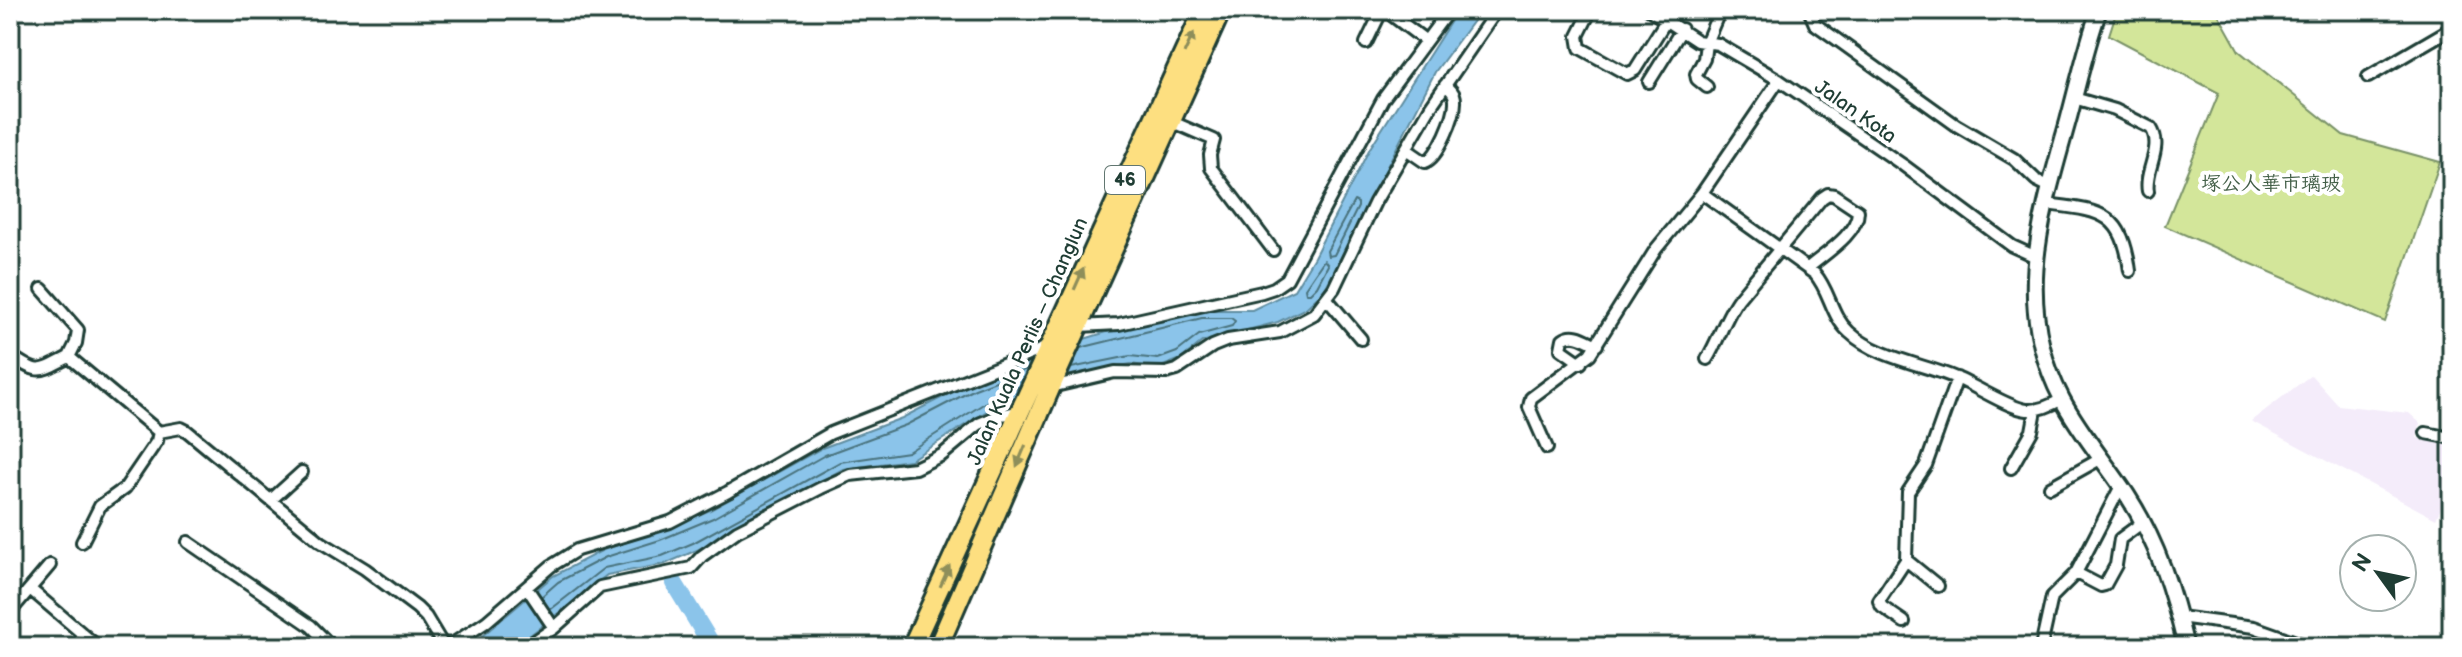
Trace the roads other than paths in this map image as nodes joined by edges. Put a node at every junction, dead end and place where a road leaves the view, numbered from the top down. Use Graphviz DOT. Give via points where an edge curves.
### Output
graph roads {
  1 [pos="1204,10"];
  2 [pos="1221,10"];
  3 [pos="1384,10"];
  4 [pos="1449,10"];
  5 [pos="1497,10"];
  6 [pos="1591,10"];
  7 [pos="1650,10"];
  8 [pos="1720,10"];
  9 [pos="1809,10"];
  10 [pos="2099,10"];
  11 [pos="1667,19"];
  12 [pos="2452,28"];
  13 [pos="1682,29"];
  14 [pos="1426,41"];
  15 [pos="1366,43"];
  16 [pos="1706,43"];
  17 [pos="2368,77"];
  18 [pos="1779,80"];
  19 [pos="1649,82"];
  20 [pos="1445,85"];
  21 [pos="1707,87"];
  22 [pos="2074,98"];
  23 [pos="1170,121"];
  24 [pos="1406,149"];
  25 [pos="2050,187"];
  26 [pos="2148,191"];
  27 [pos="1702,193"];
  28 [pos="2046,204"];
  29 [pos="1780,249"];
  30 [pos="1273,250"];
  31 [pos="2034,256"];
  32 [pos="1808,268"];
  33 [pos="2130,271"];
  34 [pos="42,289"];
  35 [pos="1327,299"];
  36 [pos="1077,330"];
  37 [pos="1361,339"];
  38 [pos="1597,345"];
  39 [pos="1048,348"];
  40 [pos="10,355"];
  41 [pos="69,357"];
  42 [pos="1707,359"];
  43 [pos="1581,363"];
  44 [pos="1957,378"];
  45 [pos="1052,386"];
  46 [pos="2062,399"];
  47 [pos="1020,410"];
  48 [pos="2036,410"];
  49 [pos="159,432"];
  50 [pos="2426,433"];
  51 [pos="2452,438"];
  52 [pos="1547,448"];
  53 [pos="2102,458"];
  54 [pos="2011,468"];
  55 [pos="302,472"];
  56 [pos="2121,486"];
  57 [pos="2050,487"];
  58 [pos="271,500"];
  59 [pos="2143,522"];
  60 [pos="82,542"];
  61 [pos="188,542"];
  62 [pos="1906,560"];
  63 [pos="50,565"];
  64 [pos="2076,573"];
  65 [pos="1938,586"];
  66 [pos="30,589"];
  67 [pos="529,590"];
  68 [pos="10,612"];
  69 [pos="2179,617"];
  70 [pos="1904,622"];
  71 [pos="552,625"];
  72 [pos="2295,645"];
  73 [pos="98,647"];
  74 [pos="332,647"];
  75 [pos="446,647"];
  76 [pos="526,647"];
  77 [pos="912,647"];
  78 [pos="938,647"];
  79 [pos="2041,647"];
  80 [pos="2186,647"];
  81 [pos="2310,647"];
  39 -- 1 [label="highway, Jalan Kuala Perlis – Changlun / 46, one-way"];
  2 -- 23 [label="highway, Jalan Kuala Perlis – Changlun / 46"];
  3 -- 14 [label="street"];
  3 -- 15 [label="street"];
  4 -- 14 [label="street"];
  5 -- 20 [label="street"];
  6 -- 11 [label="street" via="1578,36 1580,48 1627,74 1635,70"];
  7 -- 11 [label="street, Jalan Kota"];
  8 -- 16 [label="street"];
  9 -- 25 [label="street" via="1825,32"];
  10 -- 22 [label="main road"];
  11 -- 13 [label="street, Jalan Kota"];
  12 -- 17 [label="street"];
  13 -- 16 [label="street, Jalan Kota"];
  13 -- 19 [label="street"];
  14 -- 36 [label="street" via="1371,120 1287,279 1262,292"];
  16 -- 18 [label="street, Jalan Kota" via="1718,44"];
  16 -- 21 [label="street" via="1696,74"];
  18 -- 27 [label="street"];
  18 -- 31 [label="street, Jalan Kota" via="2012,246"];
  20 -- 24 [label="street"];
  20 -- 24 [label="street" via="1455,101 1433,158 1425,162"];
  22 -- 25 [label="main road"];
  22 -- 26 [label="street" via="2151,128 2156,141"];
  23 -- 30 [label="street" via="1214,140 1211,168"];
  23 -- 36 [label="highway, Jalan Kuala Perlis – Changlun / 46"];
  24 -- 35 [label="street"];
  25 -- 28 [label="main road"];
  27 -- 29 [label="street"];
  27 -- 38 [label="street" via="1656,249"];
  28 -- 31 [label="main road"];
  28 -- 33 [label="street" via="2089,211 2117,226"];
  29 -- 32 [label="street"];
  29 -- 32 [label="street" via="1822,198 1828,194 1847,202 1858,211 1858,219"];
  29 -- 42 [label="street" via="1731,308"];
  31 -- 46 [label="main road" via="2038,324"];
  32 -- 44 [label="street" via="1823,283 1841,324 1859,340"];
  34 -- 41 [label="street" via="78,330"];
  35 -- 37 [label="street"];
  35 -- 45 [label="street" via="1290,328 1228,340 1177,370 1115,372"];
  36 -- 45 [label="highway, Jalan Kuala Perlis – Changlun / 46"];
  38 -- 43 [label="street"];
  38 -- 43 [label="street" via="1577,336 1563,339 1561,349"];
  39 -- 47 [label="highway, Jalan Kuala Perlis – Changlun / 46"];
  39 -- 67 [label="street" via="831,433 670,522 577,550 551,566"];
  40 -- 41 [label="street" via="39,371"];
  41 -- 49 [label="street"];
  43 -- 52 [label="street" via="1531,398 1529,407"];
  44 -- 48 [label="street" via="2022,409"];
  44 -- 62 [label="street" via="1926,465 1908,492"];
  45 -- 78 [label="highway, Jalan Kuala Perlis – Changlun / 46, one-way"];
  46 -- 48 [label="street"];
  46 -- 53 [label="main road"];
  47 -- 71 [label="street" via="979,424 942,455 915,468 862,472 829,484 753,522 691,568 600,587"];
  77 -- 47 [label="highway, Jalan Kuala Perlis – Changlun / 46, one-way"];
  48 -- 54 [label="street" via="2032,431"];
  49 -- 58 [label="street" via="187,431"];
  49 -- 60 [label="street" via="125,488 100,506"];
  50 -- 51 [label="street"];
  53 -- 56 [label="main road"];
  53 -- 57 [label="street"];
  55 -- 58 [label="street"];
  56 -- 59 [label="main road"];
  56 -- 64 [label="street"];
  58 -- 75 [label="street" via="321,542 417,608"];
  59 -- 64 [label="street" via="2120,539 2116,565 2105,585"];
  59 -- 69 [label="main road"];
  61 -- 74 [label="street" via="311,626"];
  62 -- 65 [label="street"];
  62 -- 70 [label="street" via="1879,601"];
  63 -- 66 [label="street"];
  64 -- 79 [label="street" via="2052,597"];
  66 -- 68 [label="street"];
  66 -- 73 [label="street"];
  67 -- 71 [label="street"];
  67 -- 75 [label="street"];
  69 -- 72 [label="street" via="2254,627"];
  69 -- 80 [label="main road"];
  71 -- 76 [label="street"];
  72 -- 81 [label="street"];
}
